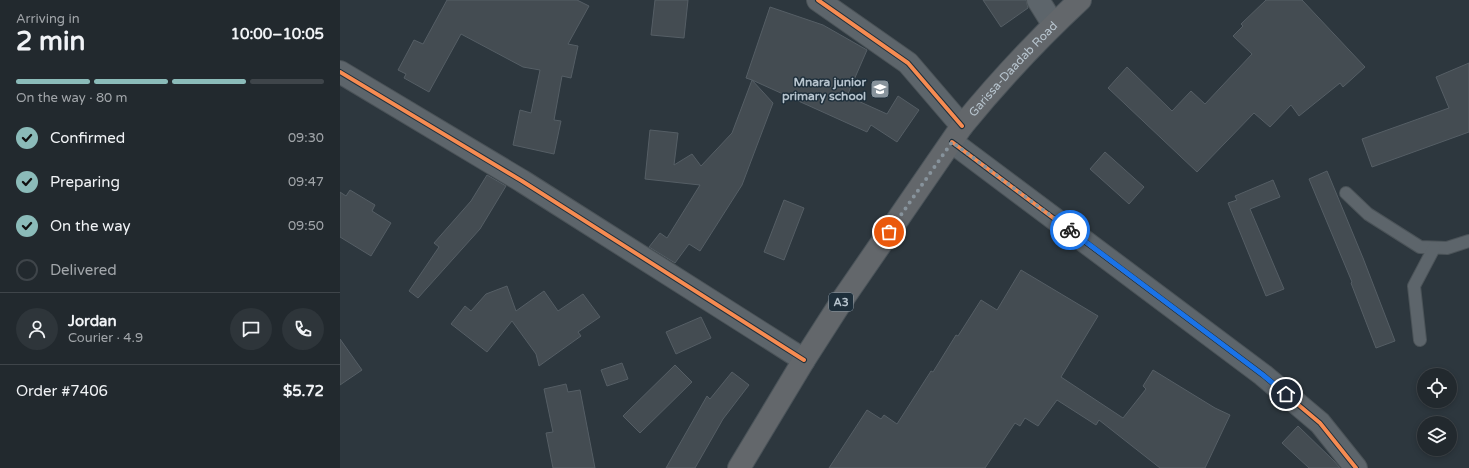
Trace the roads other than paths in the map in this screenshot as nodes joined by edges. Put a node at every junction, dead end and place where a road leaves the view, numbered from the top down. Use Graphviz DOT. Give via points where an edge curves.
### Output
graph roads {
  1 [pos="818,0"];
  2 [pos="1038,0"];
  3 [pos="1080,0"];
  4 [pos="1054,24"];
  5 [pos="340,72"];
  6 [pos="957,134"];
  7 [pos="1346,193"];
  8 [pos="1469,241"];
  9 [pos="1434,248"];
  10 [pos="1420,340"];
  11 [pos="804,360"];
  12 [pos="739,468"];
  13 [pos="1356,468"];
  1 -- 6 [label="street" via="908,63"];
  2 -- 4 [label="street"];
  3 -- 4 [label="highway, Garissa-Daadab Road / A3"];
  4 -- 6 [label="highway, Garissa-Daadab Road / A3" via="981,103"];
  5 -- 11 [label="street" via="522,181"];
  6 -- 11 [label="highway, A3"];
  6 -- 13 [label="street" via="1263,375 1320,424"];
  7 -- 9 [label="lane" via="1368,214 1420,247"];
  8 -- 9 [label="lane" via="1447,248"];
  9 -- 10 [label="lane" via="1414,286"];
  11 -- 12 [label="highway, A3"];
}
